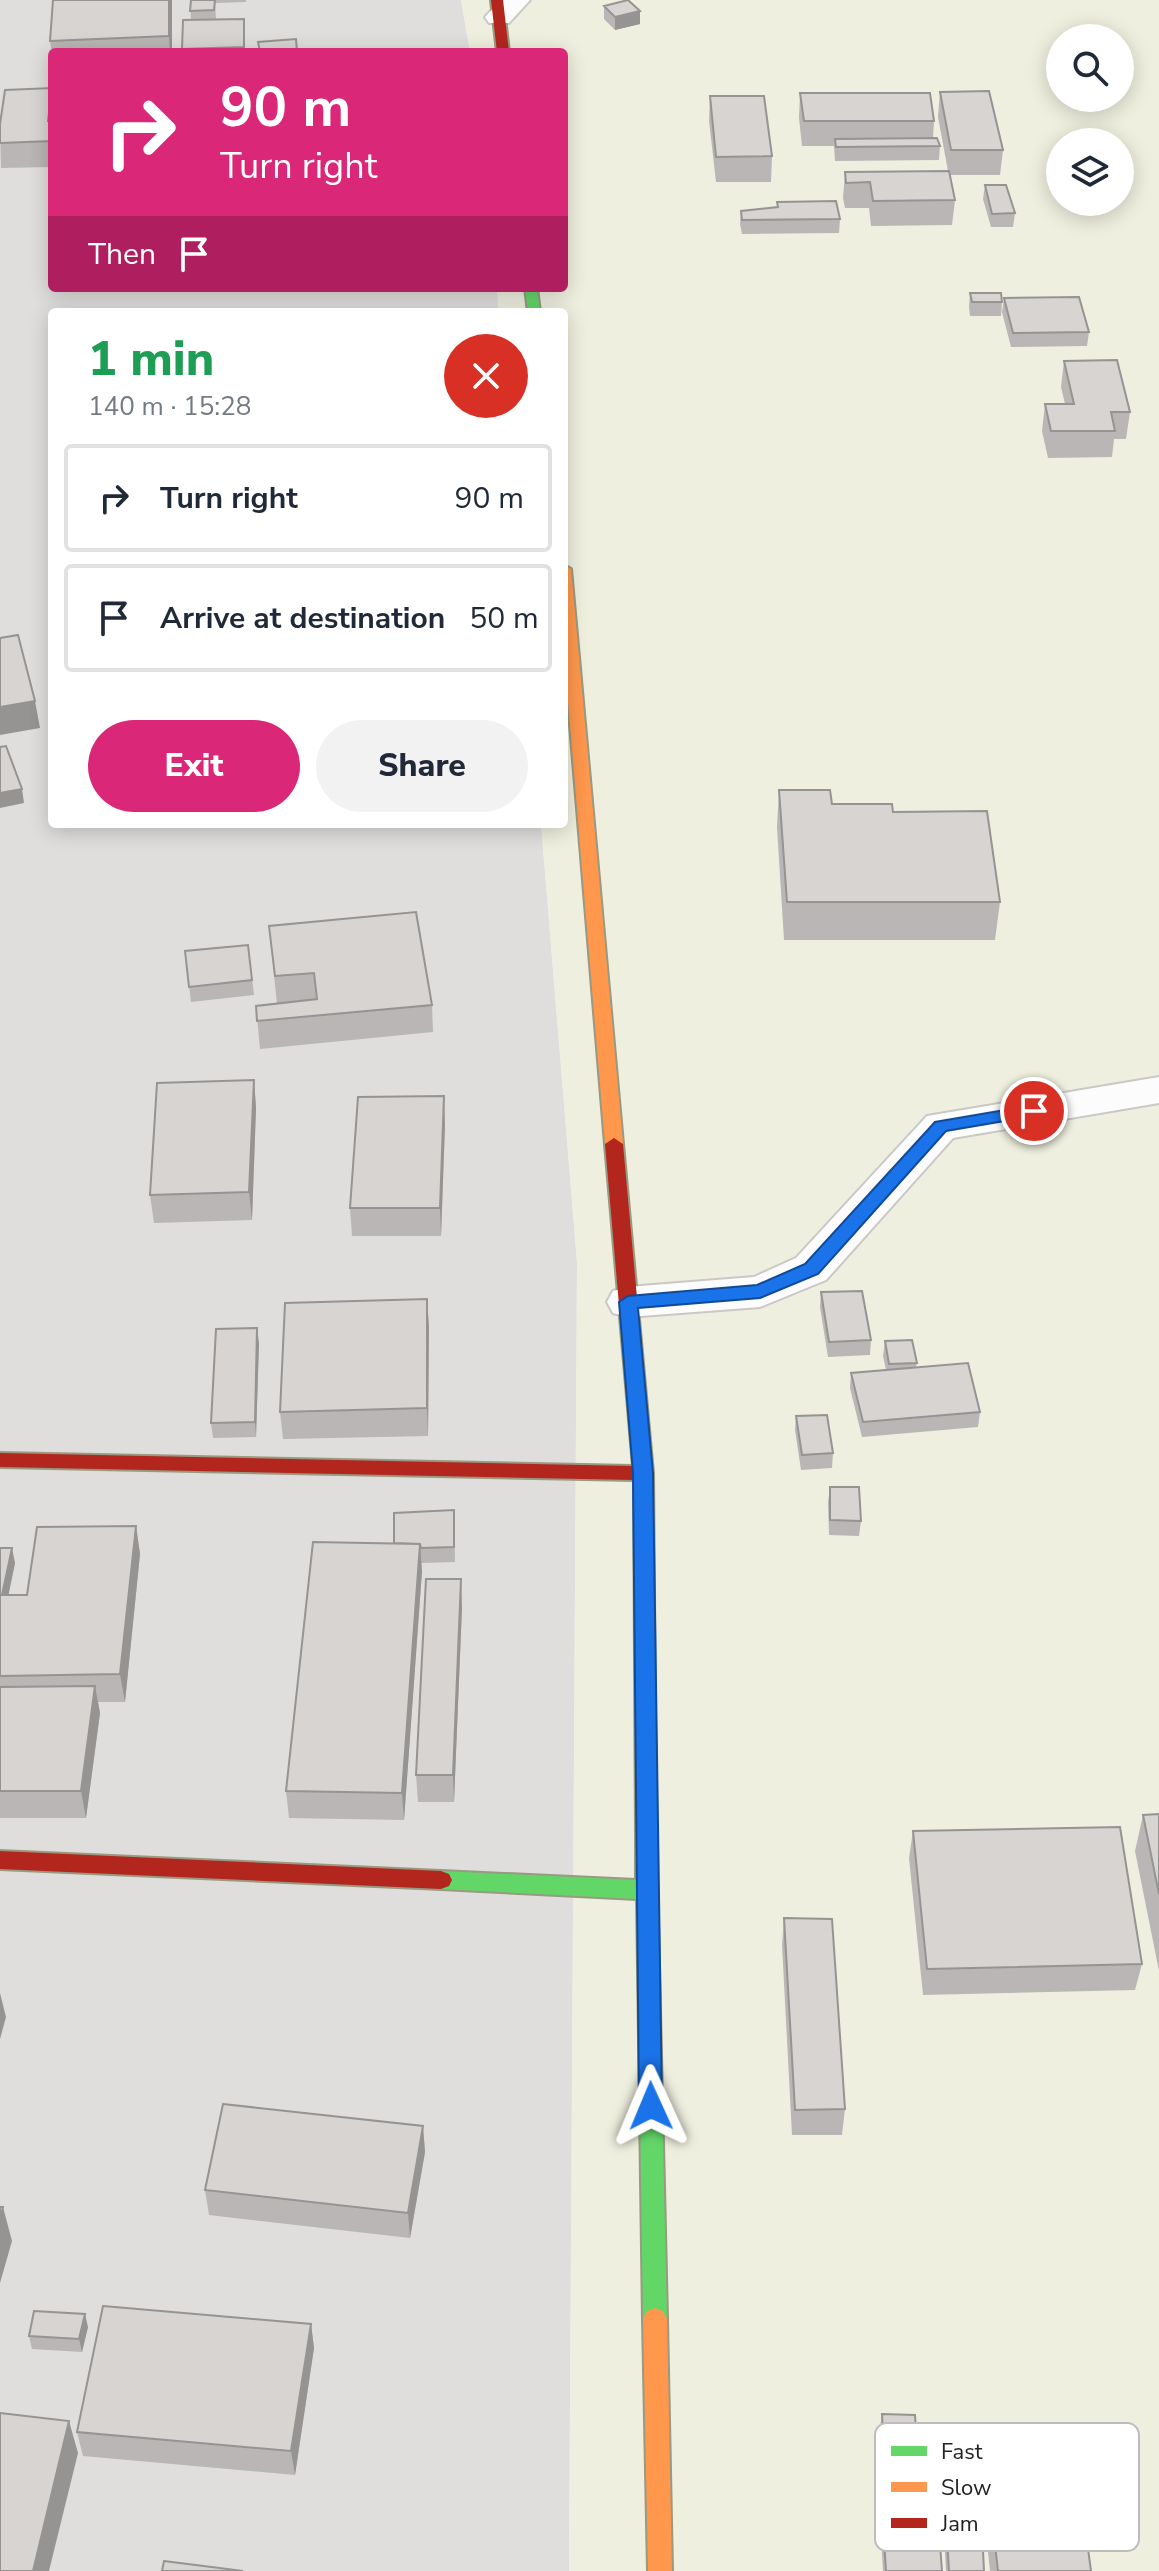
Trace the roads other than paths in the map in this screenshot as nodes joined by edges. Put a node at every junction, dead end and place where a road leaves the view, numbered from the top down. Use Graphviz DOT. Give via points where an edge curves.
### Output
graph roads {
  1 [pos="505,6"];
  2 [pos="503,48"];
  3 [pos="568,615"];
  4 [pos="1159,1090"];
  5 [pos="628,1302"];
  6 [pos="0,1460"];
  7 [pos="643,1473"];
  8 [pos="0,1860"];
  9 [pos="647,1890"];
  10 [pos="660,2571"];
  1 -- 2 [label="main road"];
  3 -- 5 [label="main road"];
  4 -- 5 [label="lane" via="941,1126 811,1269 760,1292"];
  5 -- 7 [label="main road"];
  6 -- 7 [label="main road"];
  7 -- 9 [label="main road"];
  8 -- 9 [label="main road"];
  9 -- 10 [label="main road"];
}
